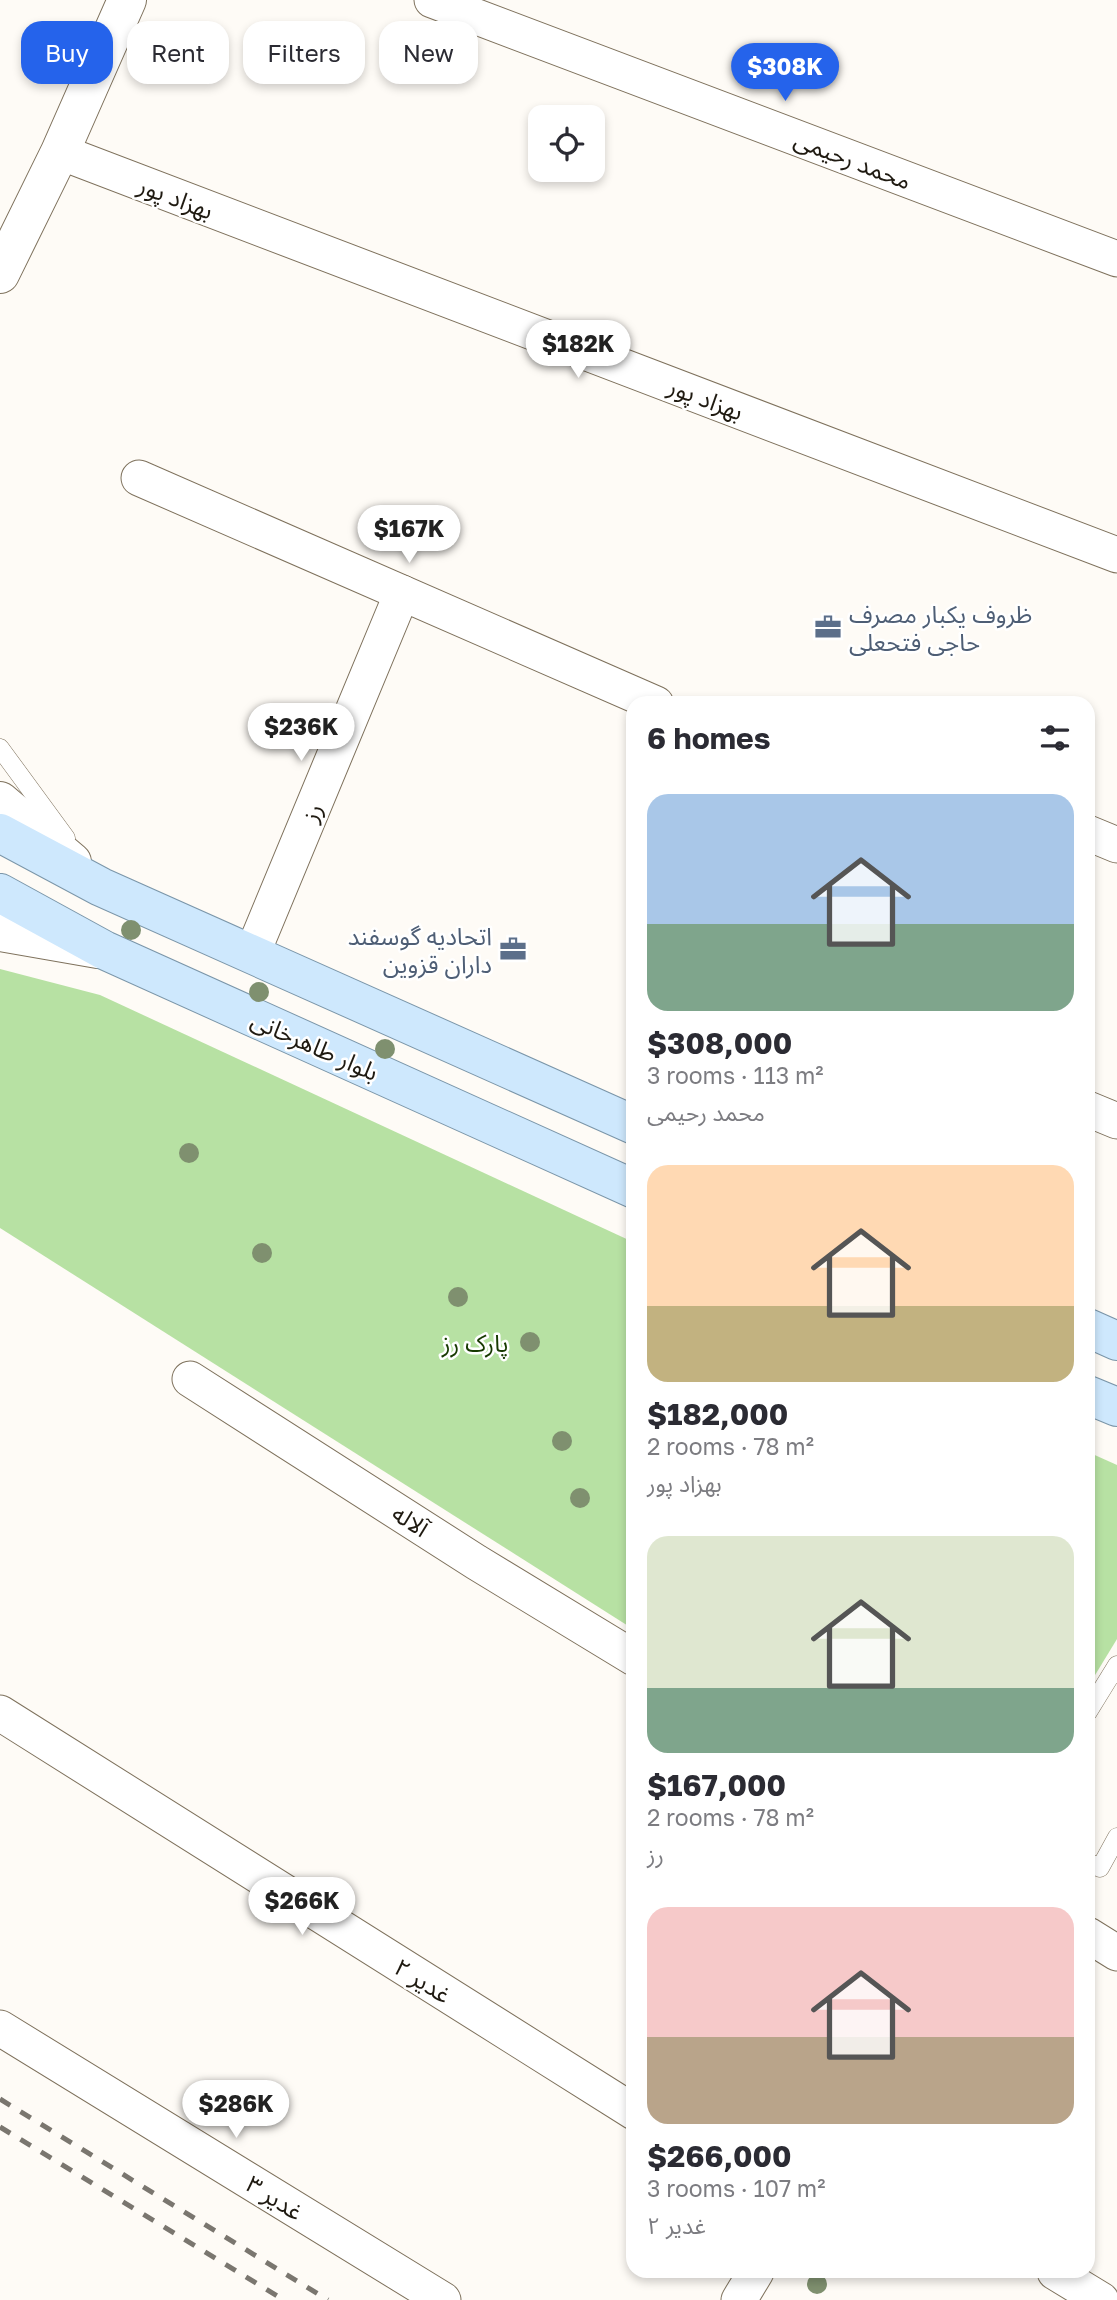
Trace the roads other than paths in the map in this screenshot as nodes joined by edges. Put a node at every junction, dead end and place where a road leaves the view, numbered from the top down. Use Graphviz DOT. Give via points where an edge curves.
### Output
graph roads {
  1 [pos="127,0"];
  2 [pos="432,0"];
  3 [pos="60,152"];
  4 [pos="1117,259"];
  5 [pos="0,274"];
  6 [pos="139,478"];
  7 [pos="1117,555"];
  8 [pos="402,593"];
  9 [pos="638,696"];
  10 [pos="0,748"];
  11 [pos="0,801"];
  12 [pos="0,833"];
  13 [pos="1095,837"];
  14 [pos="1117,845"];
  15 [pos="101,887"];
  16 [pos="0,893"];
  17 [pos="0,932"];
  18 [pos="104,950"];
  19 [pos="251,954"];
  20 [pos="1095,1113"];
  21 [pos="626,1121"];
  22 [pos="1117,1121"];
  23 [pos="626,1185"];
  24 [pos="1095,1331"];
  25 [pos="1117,1341"];
  26 [pos="190,1379"];
  27 [pos="1095,1398"];
  28 [pos="1117,1407"];
  29 [pos="626,1653"];
  30 [pos="1117,1665"];
  31 [pos="1095,1701"];
  32 [pos="0,1713"];
  33 [pos="1117,1837"];
  34 [pos="1095,1866"];
  35 [pos="1095,1939"];
  36 [pos="1117,1953"];
  37 [pos="0,2028"];
  38 [pos="626,2107"];
  39 [pos="752,2278"];
  40 [pos="1065,2278"];
  41 [pos="443,2300"];
  42 [pos="738,2300"];
  43 [pos="1101,2300"];
  1 -- 3 [label="street"];
  2 -- 4 [label="street, محمد رحیمی"];
  3 -- 5 [label="street"];
  3 -- 7 [label="street, بهزاد پور"];
  6 -- 8 [label="street"];
  8 -- 9 [label="street"];
  8 -- 19 [label="street, رز"];
  10 -- 15 [label="lane"];
  11 -- 15 [label="street"];
  12 -- 15 [label="main road"];
  13 -- 14 [label="street"];
  15 -- 19 [label="main road"];
  16 -- 18 [label="main road, بلوار طاهرخانی"];
  17 -- 18 [label="street"];
  18 -- 23 [label="main road, بلوار طاهرخانی"];
  19 -- 21 [label="main road"];
  20 -- 22 [label="street"];
  24 -- 25 [label="main road"];
  26 -- 29 [label="street, آلاله"];
  27 -- 28 [label="main road"];
  30 -- 31 [label="lane"];
  32 -- 38 [label="street, غدیر ۲"];
  33 -- 34 [label="lane" via="1100,1868"];
  35 -- 36 [label="street"];
  37 -- 41 [label="street, غدیر ۳"];
  39 -- 42 [label="street"];
  40 -- 43 [label="street"];
}
